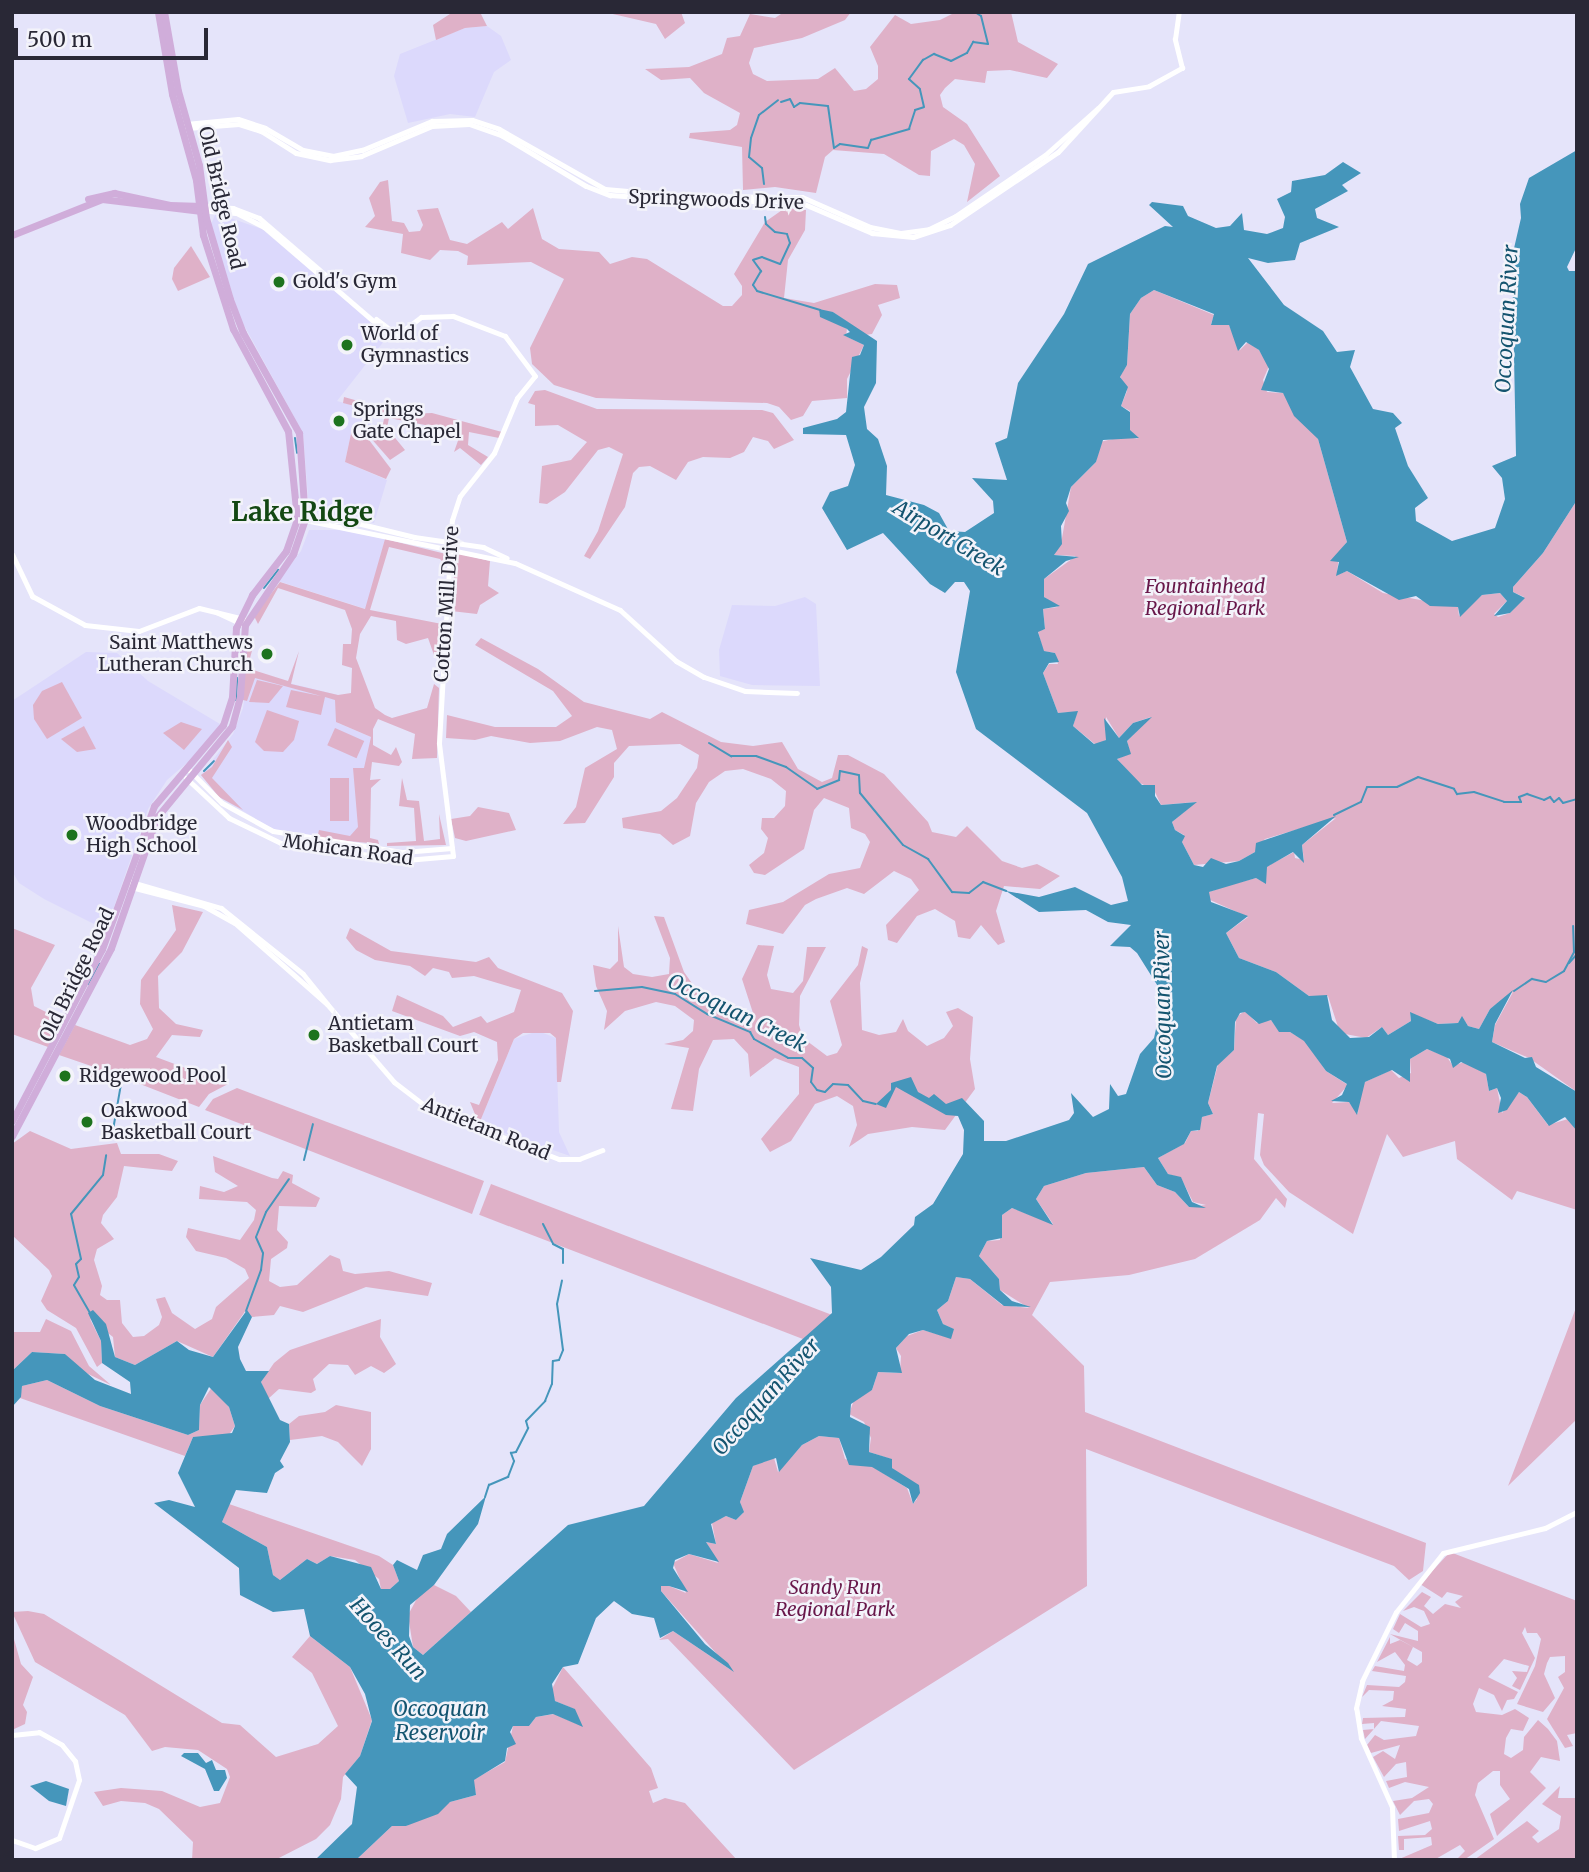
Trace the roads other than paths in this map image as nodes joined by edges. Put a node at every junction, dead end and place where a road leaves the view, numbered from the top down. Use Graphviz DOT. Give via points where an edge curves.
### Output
graph roads {
  1 [pos="158,12"];
  2 [pos="164,12"];
  3 [pos="1179,12"];
  4 [pos="186,126"];
  5 [pos="202,208"];
  6 [pos="12,235"];
  7 [pos="298,429"];
  8 [pos="288,431"];
  9 [pos="301,519"];
  10 [pos="451,546"];
  11 [pos="12,554"];
  12 [pos="242,621"];
  13 [pos="797,693"];
  14 [pos="187,773"];
  15 [pos="452,848"];
  16 [pos="453,856"];
  17 [pos="130,884"];
  18 [pos="12,1121"];
  19 [pos="12,1136"];
  20 [pos="601,1150"];
  21 [pos="1577,1512"];
  22 [pos="12,1735"];
  23 [pos="12,1840"];
  24 [pos="1394,1860"];
  1 -- 4 [label="main road, Old Bridge Road" via="170,81"];
  2 -- 4 [label="main road, Old Bridge Road"];
  3 -- 4 [label="street, Springwoods Drive" via="1175,39 1182,68 1149,86 1121,89 1058,152 975,210 938,231 907,238 872,233 797,201 610,195 586,186 501,135 469,124 432,126 361,156 339,160 305,156 239,124"];
  4 -- 5 [label="main road, Old Bridge Road"];
  5 -- 6 [label="main road" via="173,211 113,198"];
  5 -- 7 [label="main road, Old Bridge Road" via="238,323"];
  5 -- 8 [label="main road, Old Bridge Road" via="229,319"];
  5 -- 10 [label="street, Cotton Mill Drive" via="236,213 264,228 395,336 421,317 453,316 505,336 535,376 517,398 494,453 457,503"];
  7 -- 8 [label="main road"];
  7 -- 9 [label="main road, Old Bridge Road"];
  8 -- 9 [label="main road, Old Bridge Road"];
  9 -- 10 [label="street" via="353,522"];
  9 -- 12 [label="main road, Old Bridge Road" via="290,559"];
  10 -- 13 [label="street" via="483,547 620,610 676,661 704,677 745,691"];
  10 -- 15 [label="street, Cotton Mill Drive" via="439,743"];
  11 -- 12 [label="street" via="32,596 85,625 135,631 187,610 213,611"];
  12 -- 14 [label="main road, Old Bridge Road" via="226,718"];
  14 -- 15 [label="street, Mohican Road" via="222,803 272,831 403,852"];
  14 -- 16 [label="street, Mohican Road" via="229,818 281,842 406,860"];
  14 -- 17 [label="main road, Old Bridge Road" via="151,813"];
  15 -- 16 [label="street, Cotton Mill Drive"];
  17 -- 18 [label="main road, Old Bridge Road" via="102,950"];
  17 -- 19 [label="main road, Old Bridge Road" via="109,953"];
  17 -- 20 [label="street, Antietam Road" via="223,915 327,1004 394,1082 428,1108 559,1159"];
  21 -- 24 [label="street" via="1545,1528 1443,1553 1396,1612 1362,1681 1356,1708 1360,1738 1392,1807"];
  22 -- 23 [label="street" via="38,1732 62,1745 75,1761 79,1780 68,1822 57,1840 35,1847"];
}
